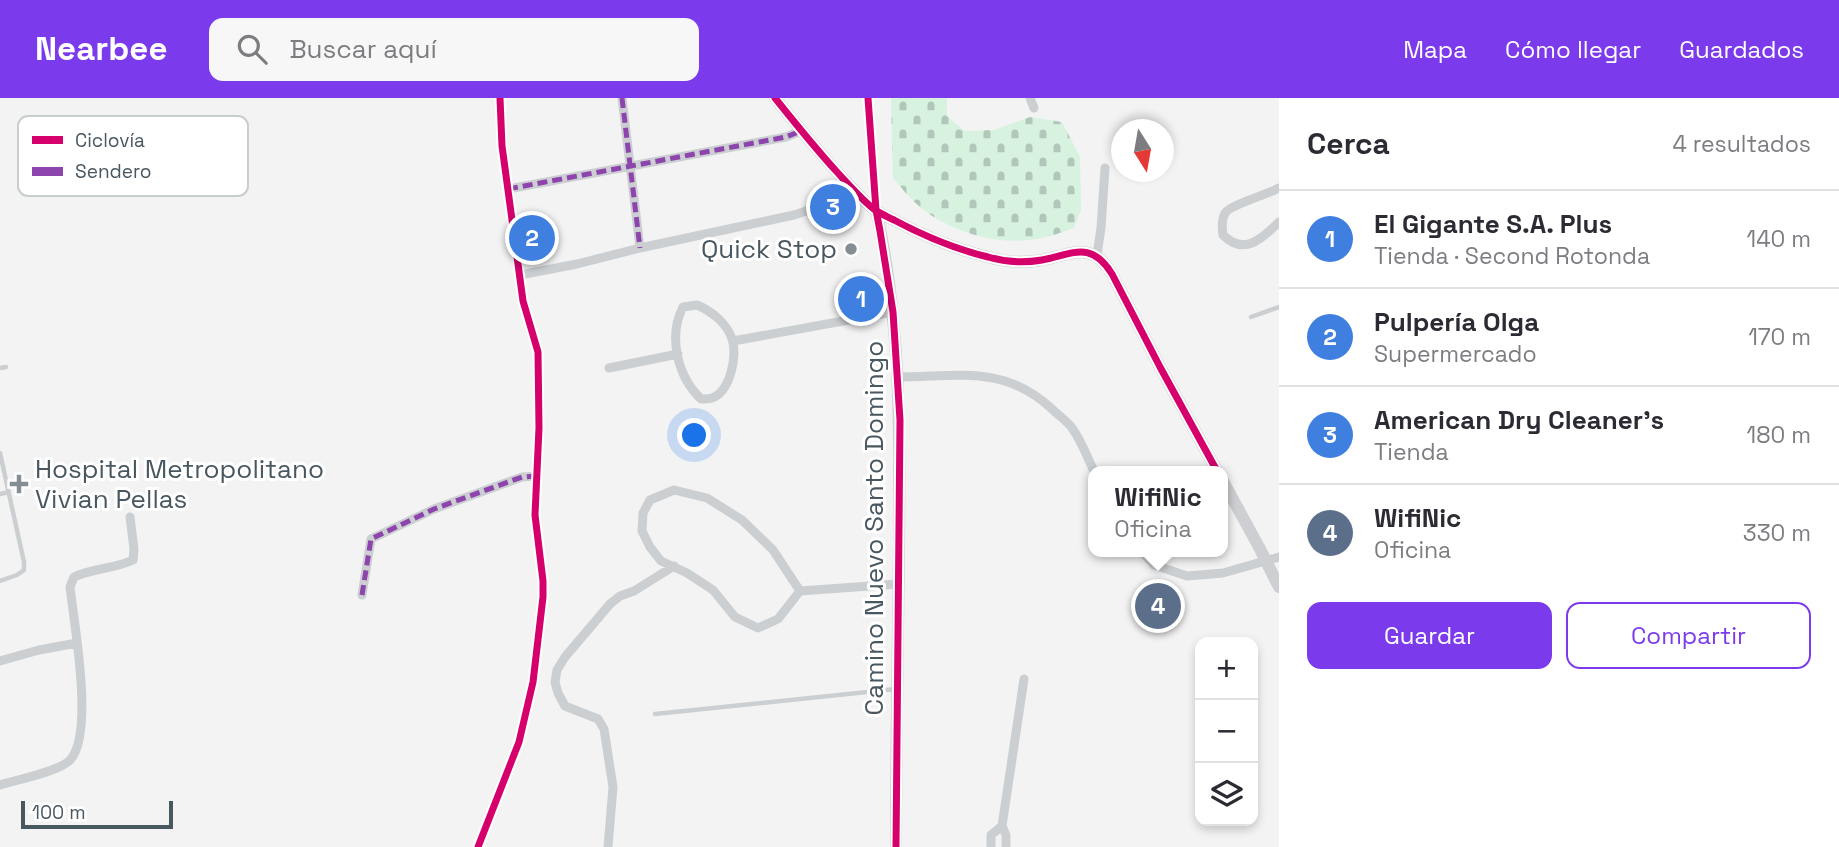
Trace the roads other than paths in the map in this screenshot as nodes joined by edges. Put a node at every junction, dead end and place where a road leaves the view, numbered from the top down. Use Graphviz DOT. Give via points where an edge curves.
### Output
graph roads {
  1 [pos="500,98"];
  2 [pos="622,98"];
  3 [pos="775,98"];
  4 [pos="868,98"];
  5 [pos="1030,98"];
  6 [pos="1034,108"];
  7 [pos="800,131"];
  8 [pos="629,165"];
  9 [pos="1105,168"];
  10 [pos="852,188"];
  11 [pos="1279,188"];
  12 [pos="508,189"];
  13 [pos="876,210"];
  14 [pos="1279,222"];
  15 [pos="640,248"];
  16 [pos="1097,255"];
  17 [pos="520,275"];
  18 [pos="1279,307"];
  19 [pos="893,312"];
  20 [pos="1251,317"];
  21 [pos="733,341"];
  22 [pos="678,354"];
  23 [pos="609,368"];
  24 [pos="898,377"];
  25 [pos="0,453"];
  26 [pos="1092,466"];
  27 [pos="1214,466"];
  28 [pos="537,476"];
  29 [pos="1228,490"];
  30 [pos="9,492"];
  31 [pos="0,494"];
  32 [pos="130,517"];
  33 [pos="1147,557"];
  34 [pos="1279,557"];
  35 [pos="1266,561"];
  36 [pos="674,566"];
  37 [pos="0,579"];
  38 [pos="898,584"];
  39 [pos="1279,587"];
  40 [pos="800,591"];
  41 [pos="362,596"];
  42 [pos="77,643"];
  43 [pos="0,660"];
  44 [pos="1024,679"];
  45 [pos="897,689"];
  46 [pos="655,714"];
  47 [pos="0,785"];
  48 [pos="1002,827"];
  49 [pos="478,847"];
  50 [pos="608,847"];
  51 [pos="896,847"];
  52 [pos="991,847"];
  53 [pos="1006,847"];
  1 -- 12 [label="street"];
  2 -- 8 [label="street"];
  3 -- 7 [label="street"];
  4 -- 13 [label="street"];
  5 -- 6 [label="street"];
  7 -- 8 [label="street"];
  7 -- 10 [label="street"];
  8 -- 12 [label="street"];
  8 -- 15 [label="street"];
  9 -- 16 [label="street"];
  10 -- 13 [label="street"];
  10 -- 15 [label="street" via="794,215"];
  11 -- 14 [label="street" via="1225,212 1223,235 1236,245 1251,245"];
  12 -- 17 [label="street"];
  13 -- 16 [label="street" via="945,244 990,258 1027,261 1067,253"];
  13 -- 19 [label="street, Camino Nuevo Santo Domingo"];
  15 -- 17 [label="street"];
  16 -- 27 [label="street" via="1112,274"];
  17 -- 28 [label="street" via="538,352"];
  18 -- 20 [label="lane"];
  19 -- 21 [label="street"];
  19 -- 24 [label="street, Camino Nuevo Santo Domingo"];
  21 -- 22 [label="street" via="710,310 697,305 683,307 677,320"];
  21 -- 22 [label="street" via="733,365 724,388 713,398 701,399 692,391"];
  22 -- 23 [label="street"];
  24 -- 26 [label="street" via="980,375 1014,383 1040,397 1072,427"];
  24 -- 38 [label="street, Camino Nuevo Santo Domingo"];
  25 -- 30 [label="lane"];
  28 -- 41 [label="street" via="522,477 434,509 371,539"];
  28 -- 49 [label="street" via="535,515 544,581 533,682 519,742"];
  29 -- 35 [label="street"];
  30 -- 31 [label="lane"];
  30 -- 37 [label="lane" via="24,570"];
  32 -- 42 [label="street" via="133,560 74,577 70,587"];
  33 -- 35 [label="street" via="1154,565 1187,576 1223,573"];
  34 -- 35 [label="street"];
  35 -- 39 [label="street"];
  36 -- 40 [label="street" via="713,590 735,617 758,628 778,619"];
  36 -- 40 [label="street" via="661,561 642,531 643,513 650,500 674,490 707,498 741,520 773,550"];
  36 -- 50 [label="street" via="610,604 557,670 555,682 565,706 598,719 604,729 613,787"];
  38 -- 40 [label="street"];
  38 -- 45 [label="street, Camino Nuevo Santo Domingo"];
  42 -- 43 [label="street"];
  42 -- 47 [label="street" via="82,718 71,760 59,768"];
  44 -- 48 [label="street"];
  45 -- 46 [label="lane"];
  45 -- 51 [label="street, Camino Nuevo Santo Domingo"];
  48 -- 52 [label="street" via="991,835"];
  48 -- 53 [label="street"];
}
